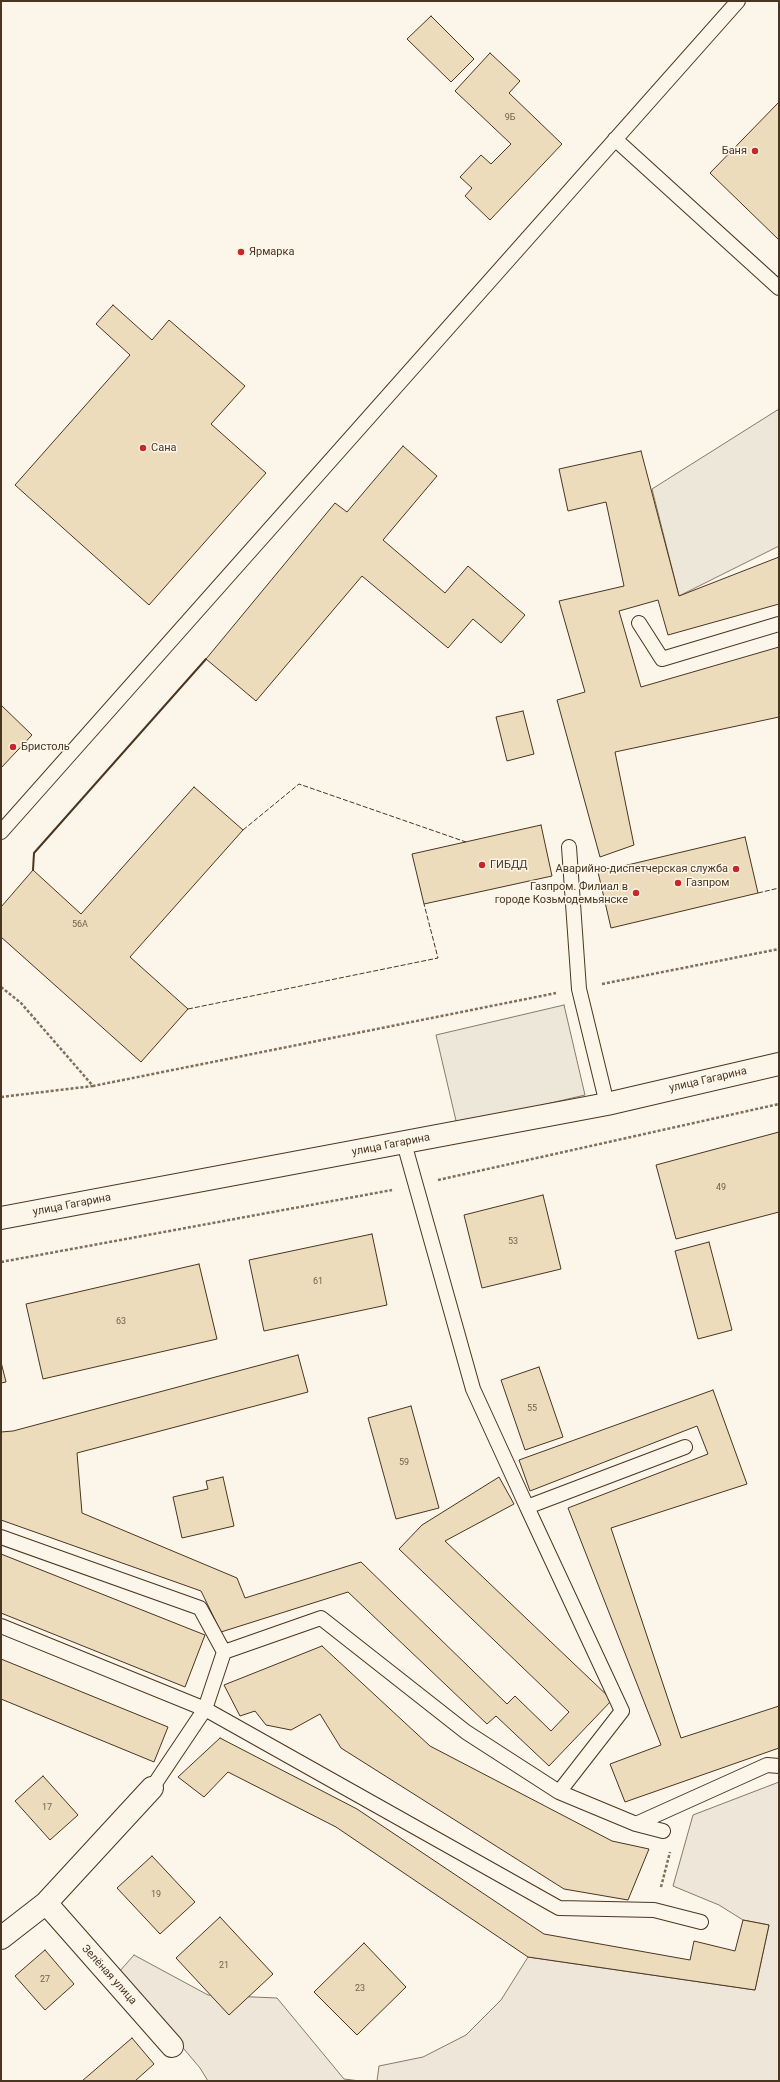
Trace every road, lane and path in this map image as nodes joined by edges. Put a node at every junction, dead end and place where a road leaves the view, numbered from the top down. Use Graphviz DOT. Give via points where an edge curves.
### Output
graph roads {
  1 [pos="738,1"];
  2 [pos="615,139"];
  3 [pos="779,288"];
  4 [pos="639,623"];
  5 [pos="779,624"];
  6 [pos="1,832"];
  7 [pos="569,847"];
  8 [pos="779,949"];
  9 [pos="1,987"];
  10 [pos="578,989"];
  11 [pos="779,1064"];
  12 [pos="93,1086"];
  13 [pos="1,1098"];
  14 [pos="607,1104"];
  15 [pos="404,1143"];
  16 [pos="1,1218"];
  17 [pos="686,1447"];
  18 [pos="527,1508"];
  19 [pos="1,1537"];
  20 [pos="1,1626"];
  21 [pos="224,1652"];
  22 [pos="205,1709"];
  23 [pos="779,1766"];
  24 [pos="152,1788"];
  25 [pos="559,1792"];
  26 [pos="636,1824"];
  27 [pos="663,1831"];
  28 [pos="46,1904"];
  29 [pos="654,1910"];
  30 [pos="701,1922"];
  31 [pos="1,1938"];
  32 [pos="172,2046"];
  1 -- 2 [label="lane"];
  2 -- 3 [label="lane"];
  2 -- 6 [label="lane"];
  4 -- 5 [label="lane" via="662,659"];
  7 -- 10 [label="lane"];
  8 -- 10 [label="path"];
  9 -- 12 [label="path" via="21,1003"];
  10 -- 12 [label="path"];
  10 -- 14 [label="lane"];
  11 -- 14 [label="street, улица Гагарина"];
  12 -- 13 [label="path"];
  14 -- 15 [label="street, улица Гагарина"];
  15 -- 16 [label="street, улица Гагарина"];
  15 -- 18 [label="lane" via="473,1389"];
  17 -- 18 [label="lane"];
  18 -- 25 [label="lane" via="622,1711"];
  19 -- 21 [label="lane" via="200,1608"];
  20 -- 22 [label="lane"];
  21 -- 22 [label="lane"];
  21 -- 25 [label="lane" via="321,1618 466,1732"];
  22 -- 24 [label="lane"];
  22 -- 29 [label="lane" via="559,1908"];
  23 -- 26 [label="lane" via="767,1766"];
  24 -- 28 [label="street"];
  25 -- 26 [label="lane"];
  26 -- 27 [label="lane"];
  27 -- 29 [label="path" via="671,1854"];
  28 -- 31 [label="street"];
  28 -- 32 [label="street, Зелёная улица"];
  29 -- 30 [label="lane"];
}
